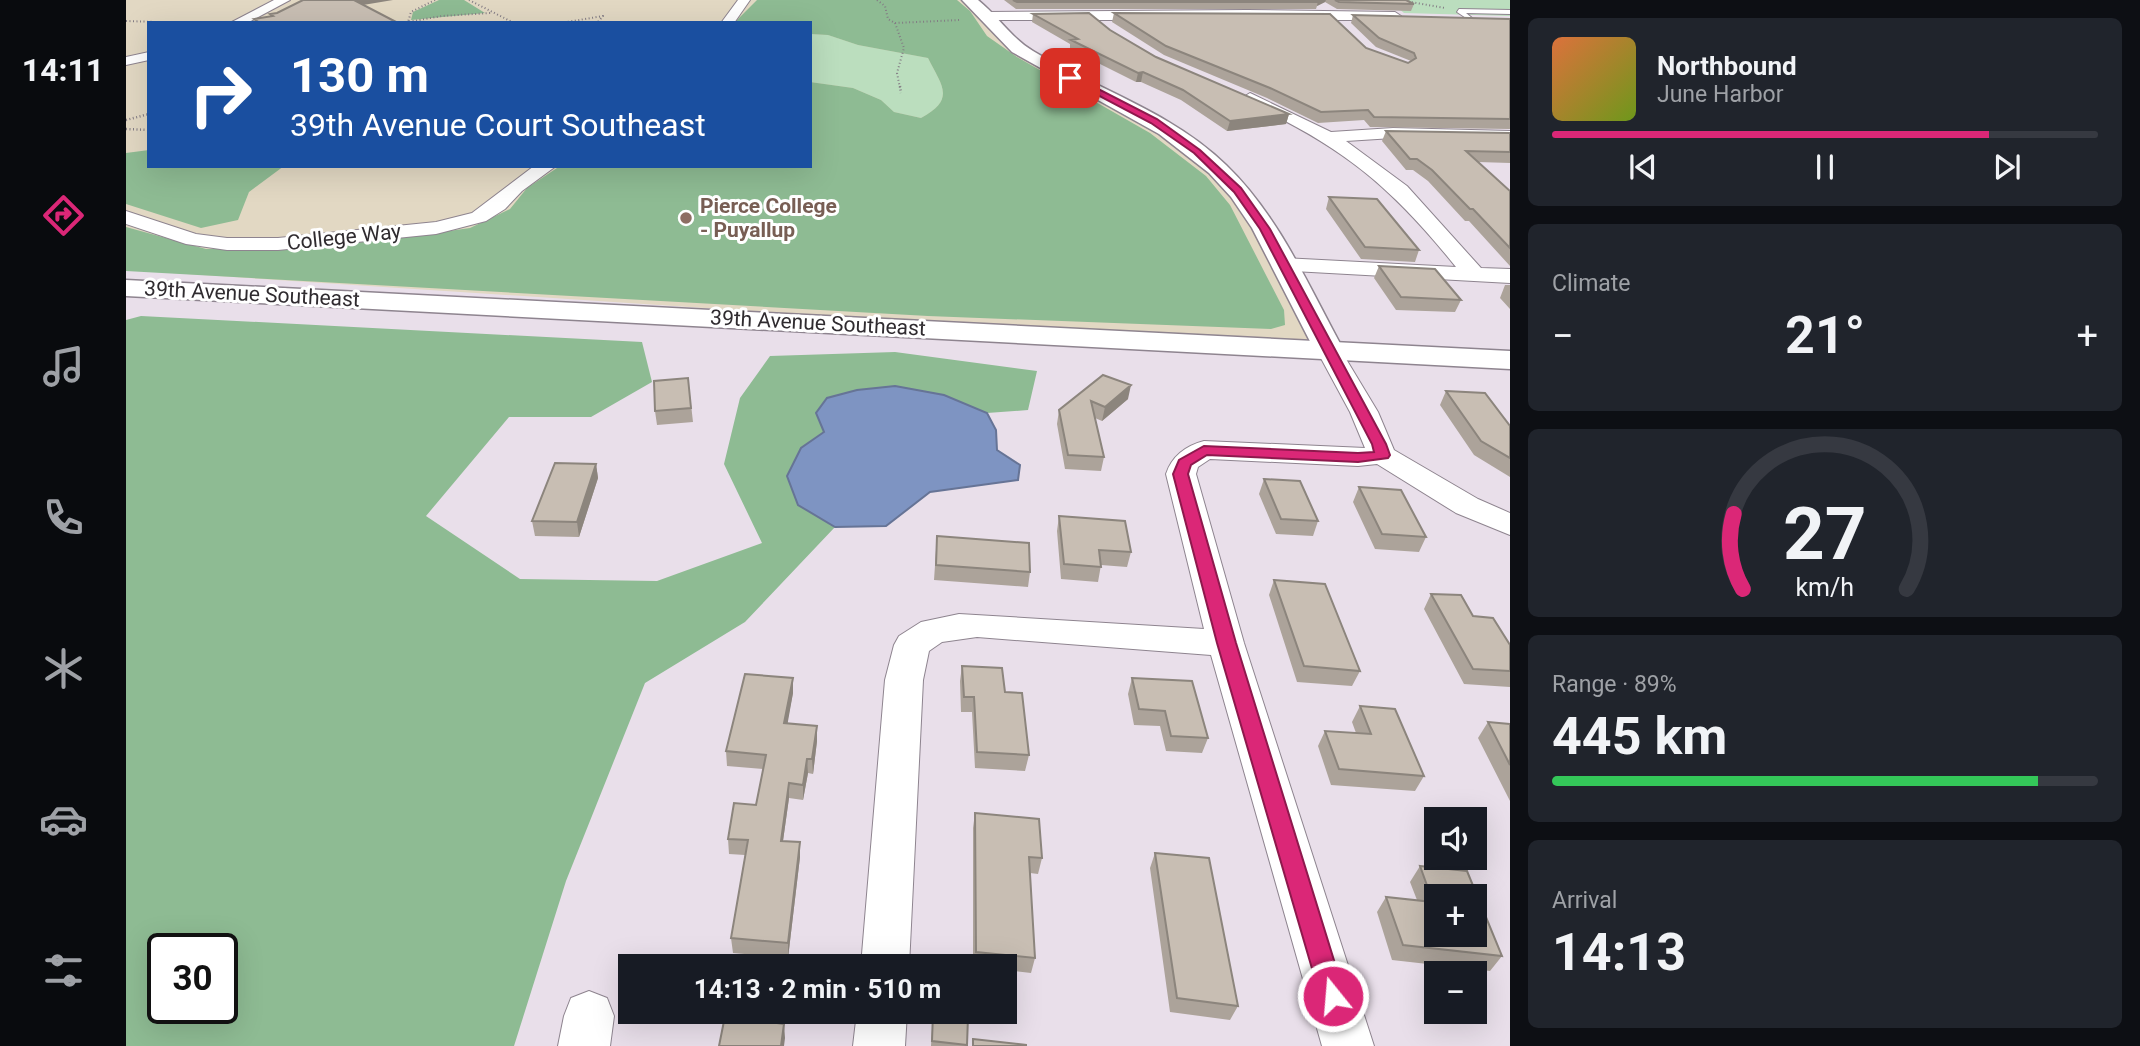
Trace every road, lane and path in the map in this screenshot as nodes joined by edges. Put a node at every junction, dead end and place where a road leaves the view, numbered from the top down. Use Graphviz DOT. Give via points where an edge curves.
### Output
graph roads {
  1 [pos="284,0"];
  2 [pos="435,0"];
  3 [pos="469,0"];
  4 [pos="744,0"];
  5 [pos="877,0"];
  6 [pos="969,0"];
  7 [pos="1315,0"];
  8 [pos="1401,0"];
  9 [pos="1510,12"];
  10 [pos="491,13"];
  11 [pos="1092,15"];
  12 [pos="1330,15"];
  13 [pos="1464,15"];
  14 [pos="1403,16"];
  15 [pos="988,17"];
  16 [pos="1442,18"];
  17 [pos="1510,20"];
  18 [pos="126,21"];
  19 [pos="240,21"];
  20 [pos="408,21"];
  21 [pos="414,21"];
  22 [pos="509,21"];
  23 [pos="573,21"];
  24 [pos="599,21"];
  25 [pos="728,21"];
  26 [pos="147,22"];
  27 [pos="895,23"];
  28 [pos="1108,31"];
  29 [pos="1348,31"];
  30 [pos="147,58"];
  31 [pos="126,62"];
  32 [pos="1229,88"];
  33 [pos="901,93"];
  34 [pos="147,115"];
  35 [pos="126,120"];
  36 [pos="126,129"];
  37 [pos="147,130"];
  38 [pos="1510,136"];
  39 [pos="1328,137"];
  40 [pos="544,168"];
  41 [pos="126,217"];
  42 [pos="1283,265"];
  43 [pos="1474,274"];
  44 [pos="1510,276"];
  45 [pos="126,288"];
  46 [pos="1328,349"];
  47 [pos="1510,360"];
  48 [pos="1382,455"];
  49 [pos="1510,525"];
  50 [pos="1226,643"];
  51 [pos="886,954"];
  52 [pos="881,1024"];
  53 [pos="879,1046"];
  54 [pos="1348,1046"];
  1 -- 19 [label="street"];
  2 -- 20 [label="path" via="411,12"];
  3 -- 10 [label="path"];
  4 -- 25 [label="street"];
  5 -- 27 [label="path"];
  6 -- 15 [label="street"];
  7 -- 12 [label="street"];
  8 -- 13 [label="path"];
  9 -- 13 [label="lane"];
  10 -- 21 [label="path"];
  10 -- 22 [label="path"];
  11 -- 12 [label="street"];
  11 -- 15 [label="street"];
  11 -- 28 [label="street"];
  12 -- 14 [label="street"];
  12 -- 29 [label="street"];
  13 -- 16 [label="street"];
  13 -- 17 [label="street"];
  15 -- 27 [label="path"];
  15 -- 42 [label="street" via="1004,38 1024,53 1137,111 1197,152 1238,190"];
  18 -- 26 [label="path"];
  23 -- 24 [label="path" via="603,16"];
  27 -- 33 [label="path" via="905,48 897,73"];
  30 -- 31 [label="street"];
  32 -- 39 [label="street"];
  34 -- 35 [label="path"];
  36 -- 37 [label="path"];
  38 -- 39 [label="street" via="1393,133"];
  39 -- 43 [label="street" via="1399,190"];
  40 -- 41 [label="street, College Way" via="479,217 436,228 278,244 227,244 193,240"];
  42 -- 43 [label="street"];
  42 -- 46 [label="street"];
  43 -- 44 [label="street"];
  45 -- 46 [label="street, 39th Avenue Southeast"];
  46 -- 47 [label="street, 39th Avenue Southeast"];
  46 -- 48 [label="street"];
  48 -- 49 [label="street" via="1467,506"];
  48 -- 50 [label="street" via="1204,450 1184,463 1181,474"];
  50 -- 51 [label="street" via="977,625 934,631 912,645 904,680"];
  50 -- 54 [label="street"];
  52 -- 53 [label="street"];
}
